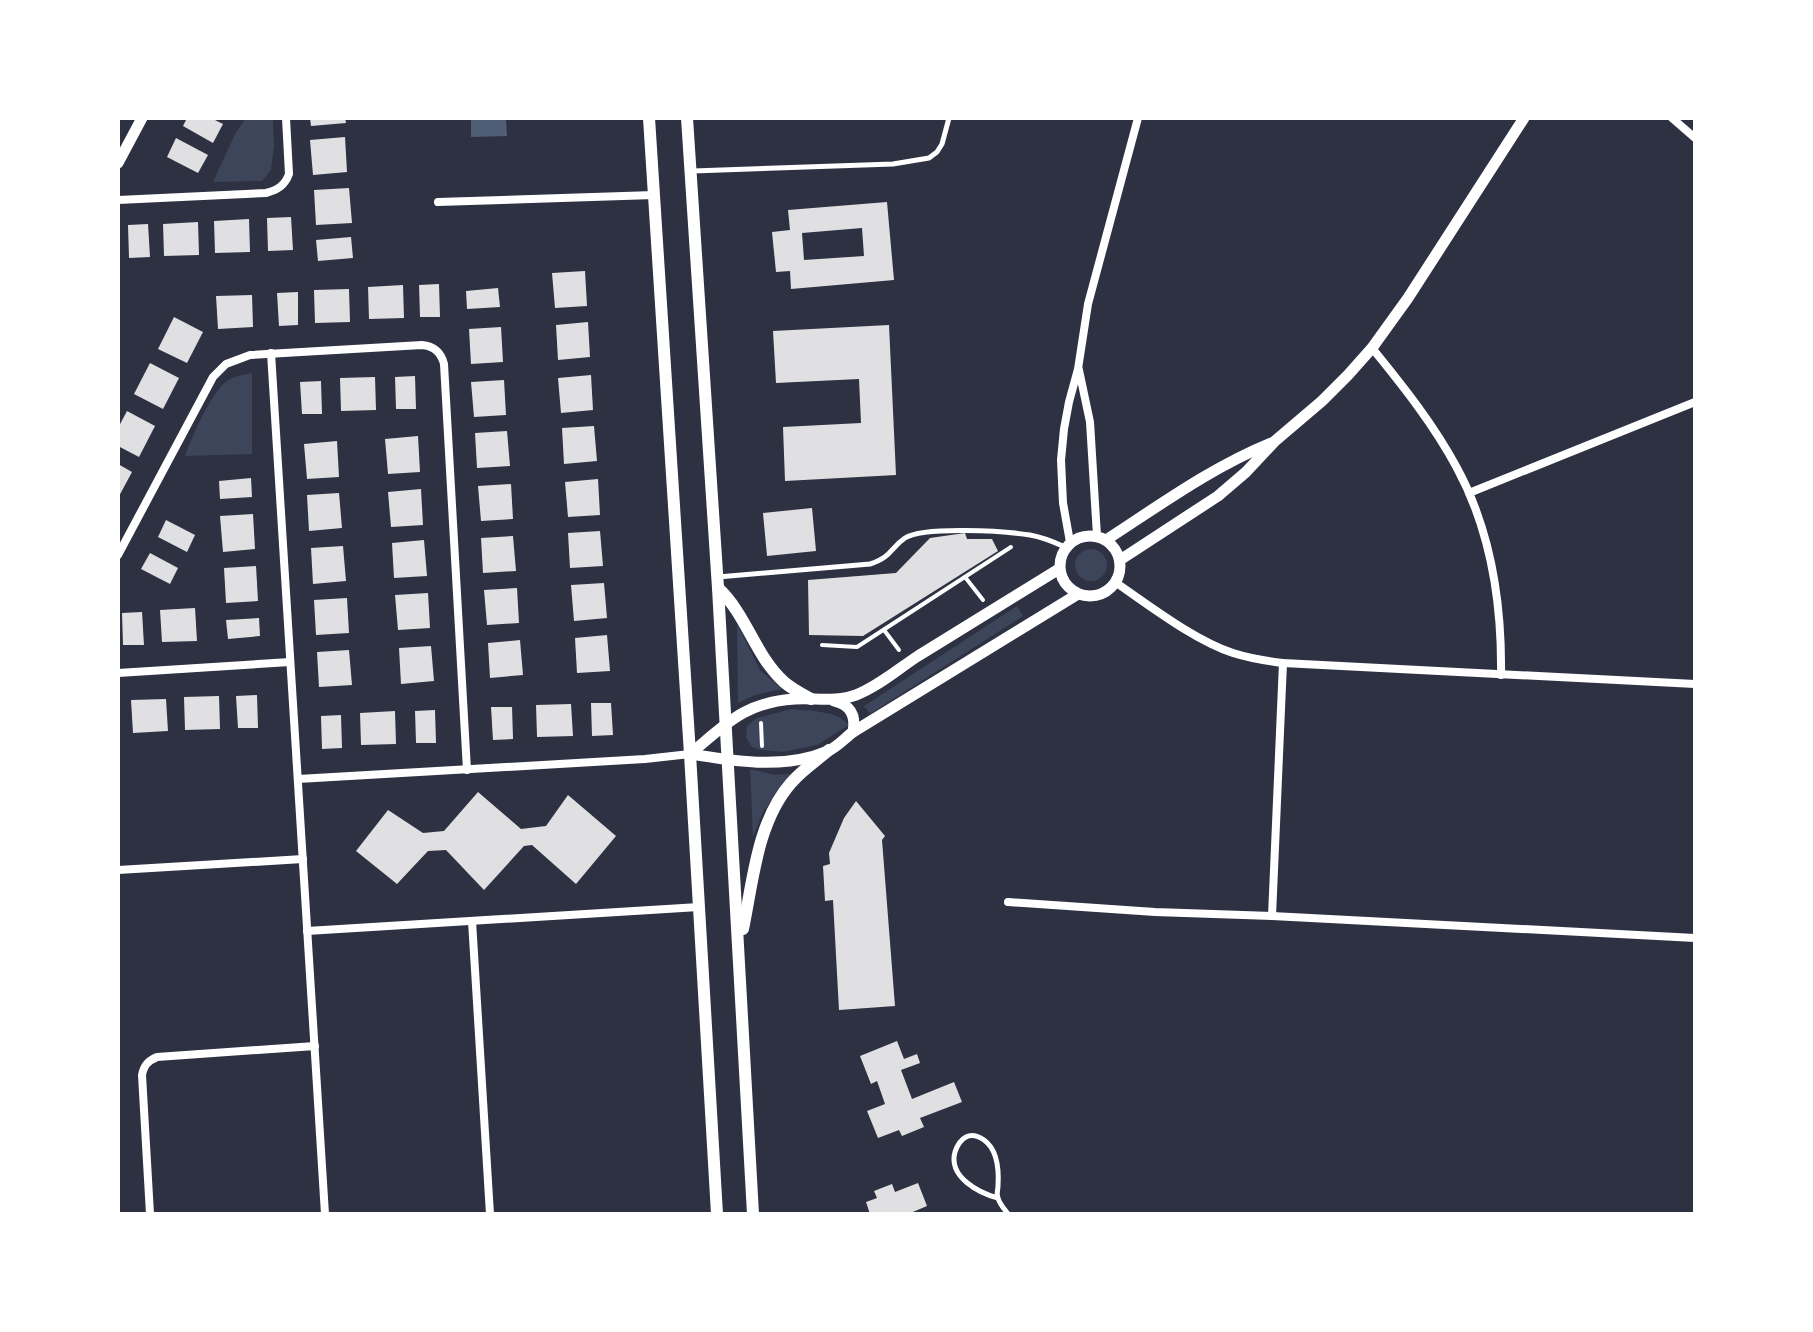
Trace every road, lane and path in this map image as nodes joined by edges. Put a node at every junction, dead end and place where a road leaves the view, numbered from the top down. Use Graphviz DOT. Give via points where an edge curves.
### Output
graph roads {
  1 [pos="142,118"];
  2 [pos="286,118"];
  3 [pos="649,118"];
  4 [pos="687,118"];
  5 [pos="949,118"];
  6 [pos="1138,118"];
  7 [pos="1524,118"];
  8 [pos="1672,118"];
  9 [pos="1695,138"];
  10 [pos="118,163"];
  11 [pos="692,171"];
  12 [pos="654,195"];
  13 [pos="118,200"];
  14 [pos="438,202"];
  15 [pos="1372,348"];
  16 [pos="271,353"];
  17 [pos="1078,369"];
  18 [pos="1695,402"];
  19 [pos="1275,441"];
  20 [pos="1469,493"];
  21 [pos="1030,535"];
  22 [pos="1102,538"];
  23 [pos="1067,545"];
  24 [pos="118,555"];
  25 [pos="1120,560"];
  26 [pos="1059,569"];
  27 [pos="965,577"];
  28 [pos="1115,582"];
  29 [pos="717,583"];
  30 [pos="1078,594"];
  31 [pos="991,610"];
  32 [pos="884,630"];
  33 [pos="822,645"];
  34 [pos="290,662"];
  35 [pos="908,662"];
  36 [pos="1283,663"];
  37 [pos="118,673"];
  38 [pos="1501,675"];
  39 [pos="1695,684"];
  40 [pos="811,699"];
  41 [pos="830,700"];
  42 [pos="760,705"];
  43 [pos="725,725"];
  44 [pos="853,732"];
  45 [pos="829,750"];
  46 [pos="690,754"];
  47 [pos="727,760"];
  48 [pos="763,763"];
  49 [pos="467,770"];
  50 [pos="298,779"];
  51 [pos="303,859"];
  52 [pos="118,870"];
  53 [pos="1008,902"];
  54 [pos="699,907"];
  55 [pos="1272,916"];
  56 [pos="472,921"];
  57 [pos="307,931"];
  58 [pos="1695,938"];
  59 [pos="739,948"];
  60 [pos="315,1046"];
  61 [pos="998,1198"];
  62 [pos="150,1214"];
  63 [pos="325,1214"];
  64 [pos="490,1214"];
  65 [pos="717,1214"];
  66 [pos="753,1214"];
  67 [pos="1008,1214"];
  1 -- 10 [label="street"];
  2 -- 13 [label="street" via="289,174 274,191"];
  3 -- 12 [label="main road"];
  4 -- 11 [label="main road"];
  5 -- 11 [label="lane" via="942,144 929,158 893,164"];
  6 -- 17 [label="street" via="1088,304"];
  7 -- 15 [label="street"];
  8 -- 9 [label="street"];
  11 -- 29 [label="main road"];
  12 -- 14 [label="street"];
  12 -- 46 [label="main road"];
  15 -- 19 [label="street"];
  15 -- 20 [label="street" via="1424,415"];
  16 -- 24 [label="street" via="241,357 213,377"];
  16 -- 34 [label="street"];
  16 -- 49 [label="street" via="422,345 439,352 444,364"];
  17 -- 22 [label="street" via="1090,422"];
  17 -- 23 [label="street" via="1061,460"];
  18 -- 20 [label="street"];
  19 -- 22 [label="street" via="1206,475"];
  19 -- 25 [label="street" via="1218,496"];
  20 -- 38 [label="street" via="1494,580"];
  21 -- 23 [label="lane"];
  21 -- 27 [label="path"];
  21 -- 29 [label="lane" via="923,532 905,538 884,559 870,564"];
  22 -- 23 [label="street" via="1088,535"];
  22 -- 25 [label="street"];
  23 -- 26 [label="street"];
  25 -- 28 [label="street"];
  26 -- 30 [label="street" via="1062,580"];
  26 -- 31 [label="street"];
  27 -- 31 [label="path"];
  27 -- 32 [label="path"];
  28 -- 30 [label="street" via="1099,595"];
  28 -- 36 [label="street" via="1214,645"];
  29 -- 40 [label="main road" via="774,672"];
  29 -- 43 [label="main road"];
  30 -- 44 [label="street"];
  31 -- 35 [label="street"];
  32 -- 33 [label="path" via="857,647"];
  32 -- 35 [label="path"];
  34 -- 37 [label="street"];
  34 -- 50 [label="street"];
  35 -- 41 [label="street" via="853,696"];
  36 -- 38 [label="street"];
  36 -- 55 [label="street"];
  38 -- 39 [label="street"];
  40 -- 41 [label="street"];
  40 -- 42 [label="street"];
  41 -- 44 [label="street" via="851,711"];
  42 -- 43 [label="street"];
  42 -- 48 [label="path"];
  43 -- 46 [label="street"];
  43 -- 47 [label="main road"];
  44 -- 45 [label="street"];
  45 -- 48 [label="street"];
  45 -- 59 [label="main road" via="791,783 777,804 759,849"];
  46 -- 47 [label="street"];
  46 -- 49 [label="street"];
  46 -- 54 [label="main road"];
  47 -- 48 [label="street"];
  47 -- 59 [label="main road"];
  49 -- 50 [label="street"];
  50 -- 51 [label="street"];
  51 -- 52 [label="street"];
  51 -- 57 [label="street"];
  53 -- 55 [label="street"];
  54 -- 56 [label="street"];
  54 -- 65 [label="main road"];
  55 -- 58 [label="street"];
  56 -- 57 [label="street"];
  56 -- 64 [label="street"];
  57 -- 60 [label="street"];
  59 -- 66 [label="main road"];
  60 -- 62 [label="street" via="157,1057 145,1065"];
  60 -- 63 [label="street"];
  61 -- 61 [label="lane" via="998,1165 991,1147 978,1137 965,1137 955,1153 958,1171 974,1189"];
  61 -- 67 [label="lane"];
}
